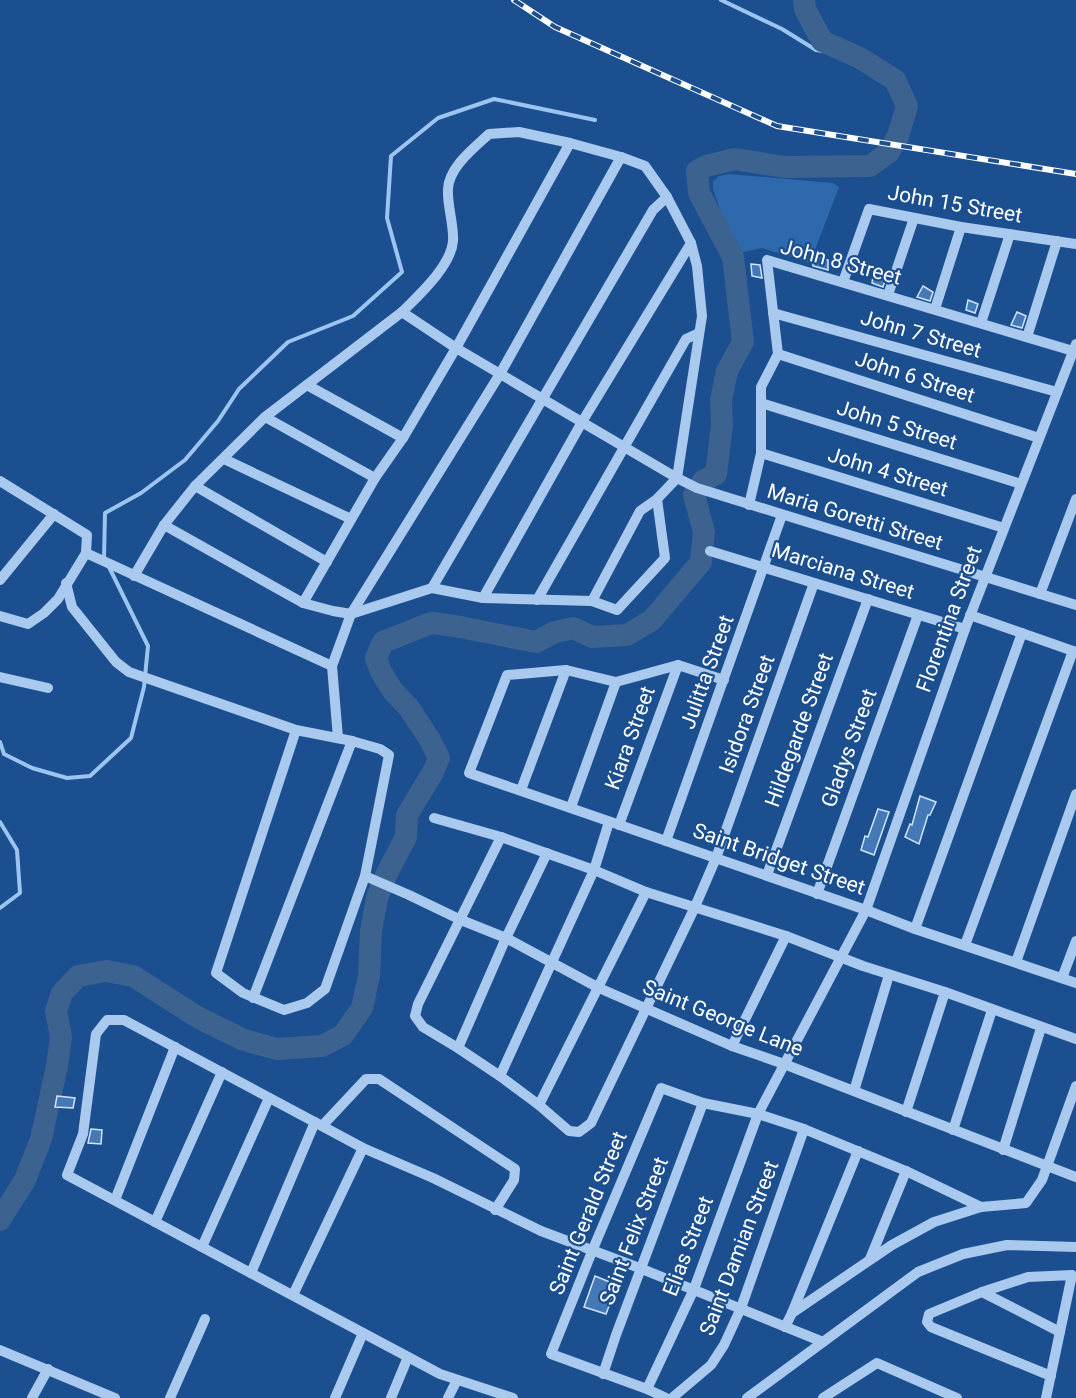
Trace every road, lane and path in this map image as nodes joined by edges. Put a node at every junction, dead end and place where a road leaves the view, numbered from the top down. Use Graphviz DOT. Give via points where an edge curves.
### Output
graph roads {
  1 [pos="570,143"];
  2 [pos="621,157"];
  3 [pos="667,197"];
  4 [pos="914,218"];
  5 [pos="961,226"];
  6 [pos="1010,234"];
  7 [pos="1058,241"];
  8 [pos="691,243"];
  9 [pos="1076,244"];
  10 [pos="843,282"];
  11 [pos="888,295"];
  12 [pos="935,309"];
  13 [pos="402,312"];
  14 [pos="773,313"];
  15 [pos="981,323"];
  16 [pos="699,333"];
  17 [pos="1027,337"];
  18 [pos="1075,347"];
  19 [pos="456,348"];
  20 [pos="778,354"];
  21 [pos="500,374"];
  22 [pos="307,385"];
  23 [pos="1057,392"];
  24 [pos="541,398"];
  25 [pos="761,403"];
  26 [pos="265,417"];
  27 [pos="582,422"];
  28 [pos="403,438"];
  29 [pos="1039,438"];
  30 [pos="624,447"];
  31 [pos="761,453"];
  32 [pos="224,459"];
  33 [pos="375,478"];
  34 [pos="677,478"];
  35 [pos="1022,484"];
  36 [pos="2,485"];
  37 [pos="195,486"];
  38 [pos="657,499"];
  39 [pos="1076,499"];
  40 [pos="749,505"];
  41 [pos="54,514"];
  42 [pos="782,515"];
  43 [pos="351,519"];
  44 [pos="164,525"];
  45 [pos="1004,528"];
  46 [pos="710,550"];
  47 [pos="86,553"];
  48 [pos="327,562"];
  49 [pos="765,568"];
  50 [pos="134,576"];
  51 [pos="985,577"];
  52 [pos="0,580"];
  53 [pos="66,583"];
  54 [pos="814,583"];
  55 [pos="432,588"];
  56 [pos="1040,594"];
  57 [pos="483,598"];
  58 [pos="868,599"];
  59 [pos="537,600"];
  60 [pos="592,601"];
  61 [pos="303,603"];
  62 [pos="1076,605"];
  63 [pos="351,614"];
  64 [pos="918,615"];
  65 [pos="970,615"];
  66 [pos="0,616"];
  67 [pos="965,629"];
  68 [pos="1022,633"];
  69 [pos="1074,651"];
  70 [pos="678,665"];
  71 [pos="332,666"];
  72 [pos="566,670"];
  73 [pos="0,677"];
  74 [pos="724,680"];
  75 [pos="616,682"];
  76 [pos="48,688"];
  77 [pos="296,730"];
  78 [pos="338,738"];
  79 [pos="352,741"];
  80 [pos="521,790"];
  81 [pos="1076,795"];
  82 [pos="572,807"];
  83 [pos="434,818"];
  84 [pos="614,823"];
  85 [pos="501,837"];
  86 [pos="666,840"];
  87 [pos="548,853"];
  88 [pos="716,858"];
  89 [pos="594,870"];
  90 [pos="766,875"];
  91 [pos="368,877"];
  92 [pos="646,892"];
  93 [pos="817,894"];
  94 [pos="694,909"];
  95 [pos="866,910"];
  96 [pos="461,920"];
  97 [pos="915,929"];
  98 [pos="786,936"];
  99 [pos="506,938"];
  100 [pos="1076,941"];
  101 [pos="965,945"];
  102 [pos="840,957"];
  103 [pos="1016,962"];
  104 [pos="553,964"];
  105 [pos="889,975"];
  106 [pos="1062,978"];
  107 [pos="1076,983"];
  108 [pos="599,988"];
  109 [pos="945,992"];
  110 [pos="254,998"];
  111 [pos="645,1009"];
  112 [pos="992,1010"];
  113 [pos="1041,1028"];
  114 [pos="1076,1040"];
  115 [pos="732,1046"];
  116 [pos="176,1047"];
  117 [pos="458,1048"];
  118 [pos="784,1064"];
  119 [pos="222,1072"];
  120 [pos="500,1076"];
  121 [pos="1076,1086"];
  122 [pos="854,1091"];
  123 [pos="269,1098"];
  124 [pos="703,1103"];
  125 [pos="539,1105"];
  126 [pos="906,1112"];
  127 [pos="758,1114"];
  128 [pos="319,1124"];
  129 [pos="804,1129"];
  130 [pos="953,1130"];
  131 [pos="363,1148"];
  132 [pos="1003,1150"];
  133 [pos="858,1151"];
  134 [pos="1046,1166"];
  135 [pos="906,1171"];
  136 [pos="1076,1177"];
  137 [pos="115,1200"];
  138 [pos="981,1207"];
  139 [pos="495,1210"];
  140 [pos="155,1222"];
  141 [pos="202,1247"];
  142 [pos="1076,1247"];
  143 [pos="593,1250"];
  144 [pos="870,1260"];
  145 [pos="642,1269"];
  146 [pos="251,1273"];
  147 [pos="694,1289"];
  148 [pos="982,1292"];
  149 [pos="293,1295"];
  150 [pos="741,1308"];
  151 [pos="792,1313"];
  152 [pos="206,1318"];
  153 [pos="785,1327"];
  154 [pos="1060,1332"];
  155 [pos="363,1333"];
  156 [pos="823,1342"];
  157 [pos="0,1350"];
  158 [pos="408,1357"];
  159 [pos="48,1369"];
  160 [pos="603,1374"];
  161 [pos="1051,1376"];
  162 [pos="457,1380"];
  163 [pos="647,1389"];
  164 [pos="508,1397"];
  165 [pos="826,1397"];
  166 [pos="32,1398"];
  167 [pos="112,1398"];
  168 [pos="170,1398"];
  169 [pos="335,1398"];
  170 [pos="391,1398"];
  171 [pos="448,1398"];
  172 [pos="666,1398"];
  173 [pos="672,1398"];
  174 [pos="747,1398"];
  175 [pos="957,1398"];
  176 [pos="1046,1398"];
  1 -- 2 [label="street"];
  1 -- 13 [label="street" via="519,132 489,134 458,165 448,187 453,242 444,264"];
  1 -- 19 [label="street"];
  2 -- 3 [label="street" via="645,166"];
  2 -- 21 [label="street"];
  3 -- 8 [label="street"];
  3 -- 24 [label="street" via="653,210"];
  4 -- 5 [label="street, John 15 Street"];
  4 -- 10 [label="street, John 15 Street" via="868,209"];
  4 -- 11 [label="street"];
  5 -- 6 [label="street, John 15 Street"];
  5 -- 12 [label="street"];
  6 -- 7 [label="street, John 15 Street"];
  6 -- 15 [label="street"];
  7 -- 9 [label="street, John 15 Street"];
  7 -- 17 [label="street"];
  8 -- 16 [label="street" via="702,316"];
  8 -- 27 [label="street"];
  10 -- 11 [label="street, John 8 Street"];
  10 -- 14 [label="street, John 8 Street" via="767,260"];
  11 -- 12 [label="street, John 8 Street"];
  12 -- 15 [label="street, John 8 Street"];
  13 -- 19 [label="street, Maria Goretti Street"];
  13 -- 22 [label="street"];
  14 -- 20 [label="street, John 8 Street"];
  14 -- 23 [label="street, John 7 Street"];
  15 -- 17 [label="street, John 8 Street"];
  16 -- 30 [label="street" via="686,339"];
  16 -- 34 [label="street"];
  17 -- 18 [label="street, John 8 Street"];
  18 -- 23 [label="street, Florentina Street"];
  19 -- 21 [label="street, Maria Goretti Street"];
  19 -- 28 [label="street"];
  20 -- 25 [label="street" via="761,387"];
  20 -- 29 [label="street, John 6 Street"];
  21 -- 24 [label="street, Maria Goretti Street"];
  21 -- 63 [label="street"];
  22 -- 26 [label="street"];
  22 -- 28 [label="street"];
  23 -- 29 [label="street, Florentina Street"];
  24 -- 27 [label="street, Maria Goretti Street"];
  24 -- 55 [label="street"];
  25 -- 31 [label="street"];
  25 -- 35 [label="street, John 5 Street"];
  26 -- 32 [label="street"];
  26 -- 33 [label="street"];
  27 -- 30 [label="street, Maria Goretti Street"];
  27 -- 57 [label="street"];
  28 -- 33 [label="street"];
  29 -- 35 [label="street, Florentina Street"];
  30 -- 34 [label="street, Maria Goretti Street"];
  30 -- 59 [label="street"];
  31 -- 40 [label="street"];
  31 -- 45 [label="street, John 4 Street"];
  32 -- 37 [label="street"];
  32 -- 43 [label="street"];
  33 -- 43 [label="street"];
  34 -- 38 [label="street"];
  34 -- 40 [label="street, Maria Goretti Street"];
  35 -- 45 [label="street, Florentina Street"];
  36 -- 41 [label="street"];
  37 -- 44 [label="street"];
  37 -- 48 [label="street"];
  38 -- 60 [label="street" via="640,511"];
  38 -- 60 [label="street" via="664,558 617,610"];
  39 -- 56 [label="street"];
  40 -- 42 [label="street, Maria Goretti Street"];
  41 -- 47 [label="street" via="87,535"];
  41 -- 52 [label="street"];
  42 -- 49 [label="street, Julitta Street"];
  42 -- 51 [label="street, Maria Goretti Street"];
  43 -- 48 [label="street"];
  44 -- 50 [label="street"];
  44 -- 61 [label="street"];
  45 -- 51 [label="street, Florentina Street"];
  46 -- 49 [label="street, Marciana Street"];
  47 -- 50 [label="street"];
  47 -- 53 [label="street"];
  48 -- 61 [label="street"];
  49 -- 54 [label="street, Marciana Street"];
  49 -- 74 [label="street, Julitta Street"];
  50 -- 71 [label="street"];
  51 -- 56 [label="street, Maria Goretti Street"];
  51 -- 65 [label="street, Florentina Street"];
  53 -- 66 [label="street" via="58,599 28,624"];
  53 -- 77 [label="street" via="72,607 116,662 129,672"];
  54 -- 58 [label="street, Marciana Street"];
  54 -- 88 [label="street, Isidora Street"];
  55 -- 57 [label="street"];
  55 -- 63 [label="street"];
  56 -- 62 [label="street, Maria Goretti Street"];
  57 -- 59 [label="street"];
  58 -- 64 [label="street, Marciana Street"];
  58 -- 90 [label="street, Hildegarde Street"];
  59 -- 60 [label="street"];
  61 -- 63 [label="street"];
  63 -- 71 [label="street"];
  64 -- 67 [label="street, Marciana Street"];
  64 -- 93 [label="street, Gladys Street"];
  65 -- 67 [label="street, Florentina Street"];
  65 -- 68 [label="street"];
  67 -- 95 [label="street, Florentina Street"];
  68 -- 69 [label="street"];
  68 -- 97 [label="street"];
  69 -- 101 [label="street"];
  70 -- 74 [label="street"];
  70 -- 75 [label="street"];
  70 -- 84 [label="street, Kiara Street"];
  71 -- 78 [label="street"];
  72 -- 75 [label="street"];
  72 -- 80 [label="street"];
  72 -- 80 [label="street, Saint Bridget Street" via="507,675 469,773"];
  73 -- 76 [label="street"];
  74 -- 86 [label="street, Julitta Street"];
  75 -- 82 [label="street"];
  77 -- 78 [label="street"];
  77 -- 110 [label="street" via="216,972"];
  78 -- 79 [label="street"];
  79 -- 91 [label="street" via="389,755"];
  79 -- 110 [label="street"];
  80 -- 82 [label="street, Saint Bridget Street"];
  81 -- 103 [label="street"];
  82 -- 84 [label="street, Saint Bridget Street"];
  83 -- 85 [label="street"];
  84 -- 86 [label="street, Saint Bridget Street"];
  84 -- 89 [label="street, Kiara Street"];
  85 -- 87 [label="street"];
  85 -- 96 [label="street"];
  86 -- 88 [label="street, Saint Bridget Street"];
  87 -- 89 [label="street"];
  87 -- 99 [label="street"];
  88 -- 90 [label="street, Saint Bridget Street"];
  88 -- 94 [label="street, Isidora Street"];
  89 -- 92 [label="street"];
  89 -- 104 [label="street, Kiara Street"];
  90 -- 93 [label="street, Saint Bridget Street"];
  91 -- 96 [label="street, Saint George Lane"];
  91 -- 110 [label="street" via="325,989 307,1003 284,1010"];
  92 -- 94 [label="street"];
  92 -- 108 [label="street"];
  93 -- 95 [label="street, Saint Bridget Street"];
  94 -- 98 [label="street"];
  94 -- 111 [label="street, Isidora Street"];
  95 -- 97 [label="street, Saint Bridget Street"];
  95 -- 102 [label="street, Florentina Street"];
  96 -- 99 [label="street, Saint George Lane"];
  96 -- 117 [label="street" via="415,1016 423,1027"];
  97 -- 101 [label="street, Saint Bridget Street"];
  98 -- 102 [label="street"];
  98 -- 115 [label="street"];
  99 -- 104 [label="street, Saint George Lane"];
  99 -- 117 [label="street"];
  100 -- 106 [label="street"];
  101 -- 103 [label="street, Saint Bridget Street"];
  102 -- 105 [label="street"];
  102 -- 118 [label="street, Florentina Street"];
  103 -- 106 [label="street, Saint Bridget Street"];
  104 -- 108 [label="street, Saint George Lane"];
  104 -- 120 [label="street, Kiara Street"];
  105 -- 109 [label="street"];
  105 -- 122 [label="street"];
  106 -- 107 [label="street, Saint Bridget Street"];
  108 -- 111 [label="street, Saint George Lane"];
  108 -- 125 [label="street"];
  109 -- 112 [label="street"];
  109 -- 126 [label="street"];
  111 -- 115 [label="street, Saint George Lane"];
  111 -- 125 [label="street, Isidora Street" via="586,1128 569,1131"];
  112 -- 113 [label="street"];
  112 -- 130 [label="street"];
  113 -- 114 [label="street"];
  113 -- 132 [label="street"];
  115 -- 118 [label="street, Saint George Lane"];
  116 -- 119 [label="street"];
  116 -- 137 [label="street"];
  116 -- 137 [label="street" via="124,1020 107,1020 96,1034 83,1134 67,1175"];
  117 -- 120 [label="street"];
  118 -- 122 [label="street, Saint George Lane"];
  118 -- 127 [label="street, Elias Street"];
  119 -- 123 [label="street"];
  119 -- 140 [label="street"];
  120 -- 125 [label="street"];
  121 -- 134 [label="street"];
  122 -- 126 [label="street, Saint George Lane"];
  123 -- 128 [label="street"];
  123 -- 141 [label="street"];
  124 -- 127 [label="street"];
  124 -- 143 [label="street, Saint Gerald Street" via="661,1088"];
  124 -- 145 [label="street, Saint Felix Street"];
  126 -- 130 [label="street, Saint George Lane"];
  127 -- 129 [label="street"];
  127 -- 147 [label="street, Elias Street"];
  128 -- 131 [label="street"];
  128 -- 139 [label="street" via="366,1079 379,1079 515,1169 514,1180"];
  128 -- 146 [label="street"];
  129 -- 133 [label="street"];
  129 -- 150 [label="street, Saint Damian Street"];
  130 -- 132 [label="street, Saint George Lane"];
  131 -- 139 [label="street"];
  131 -- 149 [label="street"];
  132 -- 134 [label="street, Saint George Lane"];
  133 -- 135 [label="street"];
  133 -- 151 [label="street"];
  134 -- 136 [label="street, Saint George Lane"];
  134 -- 138 [label="street" via="1042,1180 1026,1203"];
  135 -- 138 [label="street"];
  135 -- 144 [label="street"];
  137 -- 140 [label="street"];
  138 -- 144 [label="street" via="934,1222"];
  139 -- 143 [label="street"];
  140 -- 141 [label="street"];
  141 -- 146 [label="street"];
  142 -- 156 [label="street" via="1008,1245 963,1254 918,1272"];
  143 -- 145 [label="street"];
  143 -- 160 [label="street, Saint Gerald Street" via="551,1354"];
  144 -- 151 [label="street"];
  145 -- 147 [label="street"];
  145 -- 160 [label="street, Saint Felix Street"];
  146 -- 149 [label="street"];
  147 -- 150 [label="street"];
  147 -- 163 [label="street, Elias Street"];
  148 -- 154 [label="street"];
  148 -- 154 [label="street" via="1029,1277 1072,1275"];
  148 -- 161 [label="street" via="929,1314 927,1322"];
  149 -- 155 [label="street"];
  150 -- 153 [label="street"];
  150 -- 173 [label="street, Saint Damian Street" via="718,1356"];
  151 -- 153 [label="street"];
  152 -- 168 [label="street"];
  153 -- 156 [label="street"];
  154 -- 161 [label="street"];
  155 -- 158 [label="street"];
  155 -- 169 [label="street"];
  156 -- 174 [label="street"];
  157 -- 159 [label="street"];
  158 -- 162 [label="street"];
  158 -- 170 [label="street"];
  159 -- 166 [label="street"];
  159 -- 167 [label="street"];
  160 -- 163 [label="street"];
  161 -- 176 [label="street"];
  162 -- 164 [label="street"];
  162 -- 171 [label="street"];
  163 -- 172 [label="street"];
  165 -- 175 [label="street" via="877,1363"];
}
